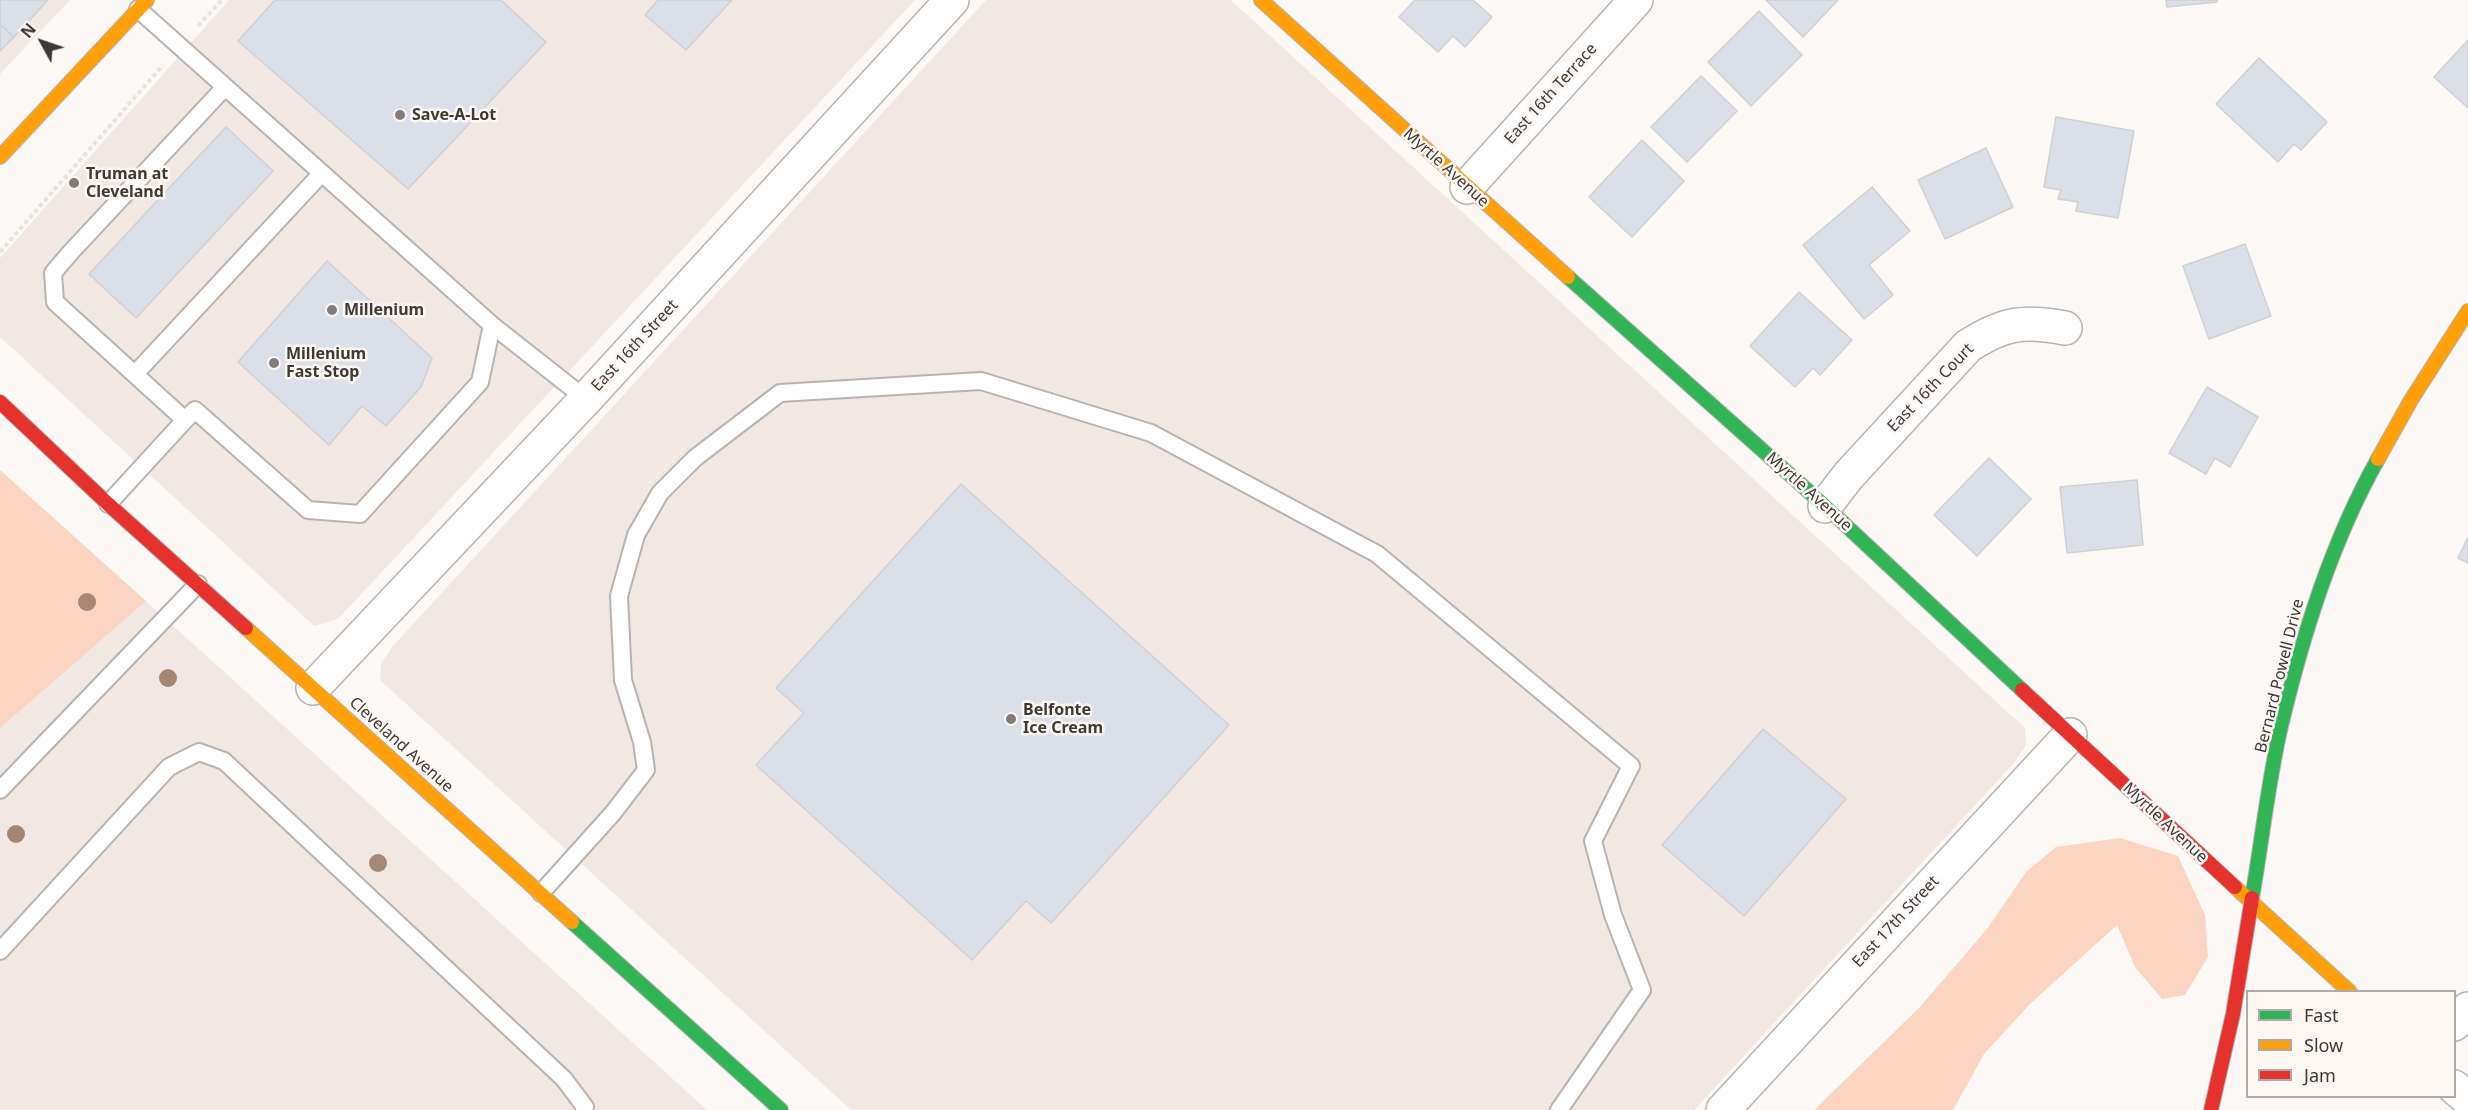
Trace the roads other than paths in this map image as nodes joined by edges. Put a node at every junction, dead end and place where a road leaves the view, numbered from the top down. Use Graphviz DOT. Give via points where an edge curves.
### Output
graph roads {
  1 [pos="952,0"];
  2 [pos="1261,0"];
  3 [pos="1636,0"];
  4 [pos="142,5"];
  5 [pos="225,87"];
  6 [pos="0,157"];
  7 [pos="322,173"];
  8 [pos="1467,187"];
  9 [pos="2466,314"];
  10 [pos="492,325"];
  11 [pos="2065,328"];
  12 [pos="135,374"];
  13 [pos="586,399"];
  14 [pos="0,402"];
  15 [pos="185,420"];
  16 [pos="108,504"];
  17 [pos="1825,506"];
  18 [pos="198,584"];
  19 [pos="313,688"];
  20 [pos="2070,735"];
  21 [pos="0,790"];
  22 [pos="541,892"];
  23 [pos="2252,902"];
  24 [pos="0,951"];
  25 [pos="2348,990"];
  26 [pos="2468,1009"];
  27 [pos="2456,1022"];
  28 [pos="2456,1089"];
  29 [pos="2468,1099"];
  30 [pos="584,1110"];
  31 [pos="781,1110"];
  32 [pos="1559,1110"];
  33 [pos="1723,1110"];
  34 [pos="2211,1110"];
  1 -- 13 [label="street, East 16th Street"];
  2 -- 8 [label="street, Myrtle Avenue"];
  3 -- 8 [label="street, East 16th Terrace"];
  4 -- 5 [label="lane"];
  4 -- 6 [label="street"];
  5 -- 7 [label="lane"];
  5 -- 12 [label="lane" via="53,273 55,302"];
  7 -- 10 [label="lane"];
  7 -- 12 [label="lane"];
  8 -- 17 [label="street, Myrtle Avenue"];
  9 -- 23 [label="street, Bernard Powell Drive" via="2365,482 2317,596 2281,727"];
  10 -- 13 [label="lane"];
  10 -- 15 [label="lane" via="480,382 360,514 308,510 195,410"];
  11 -- 17 [label="street, East 16th Court" via="2022,323 1991,331 1968,346 1849,474"];
  12 -- 15 [label="lane"];
  13 -- 19 [label="street, East 16th Street"];
  14 -- 16 [label="street, Cleveland Avenue"];
  15 -- 16 [label="lane"];
  16 -- 18 [label="street, Cleveland Avenue"];
  17 -- 20 [label="street, Myrtle Avenue"];
  18 -- 19 [label="street, Cleveland Avenue"];
  18 -- 21 [label="lane"];
  19 -- 22 [label="street, Cleveland Avenue"];
  20 -- 23 [label="street, Myrtle Avenue"];
  20 -- 33 [label="street, East 17th Street"];
  22 -- 31 [label="street, Cleveland Avenue"];
  22 -- 32 [label="lane" via="613,813 645,770 642,742 623,680 619,596 636,535 660,493 696,458 780,393 981,381 1151,433 1377,554 1631,766 1593,841 1613,915 1642,990"];
  23 -- 25 [label="street, Myrtle Avenue"];
  23 -- 34 [label="street, Bernard Powell Drive" via="2233,1014"];
  24 -- 30 [label="lane" via="169,768 200,752 224,761 564,1079"];
  26 -- 27 [label="street"];
  28 -- 29 [label="street"];
}
